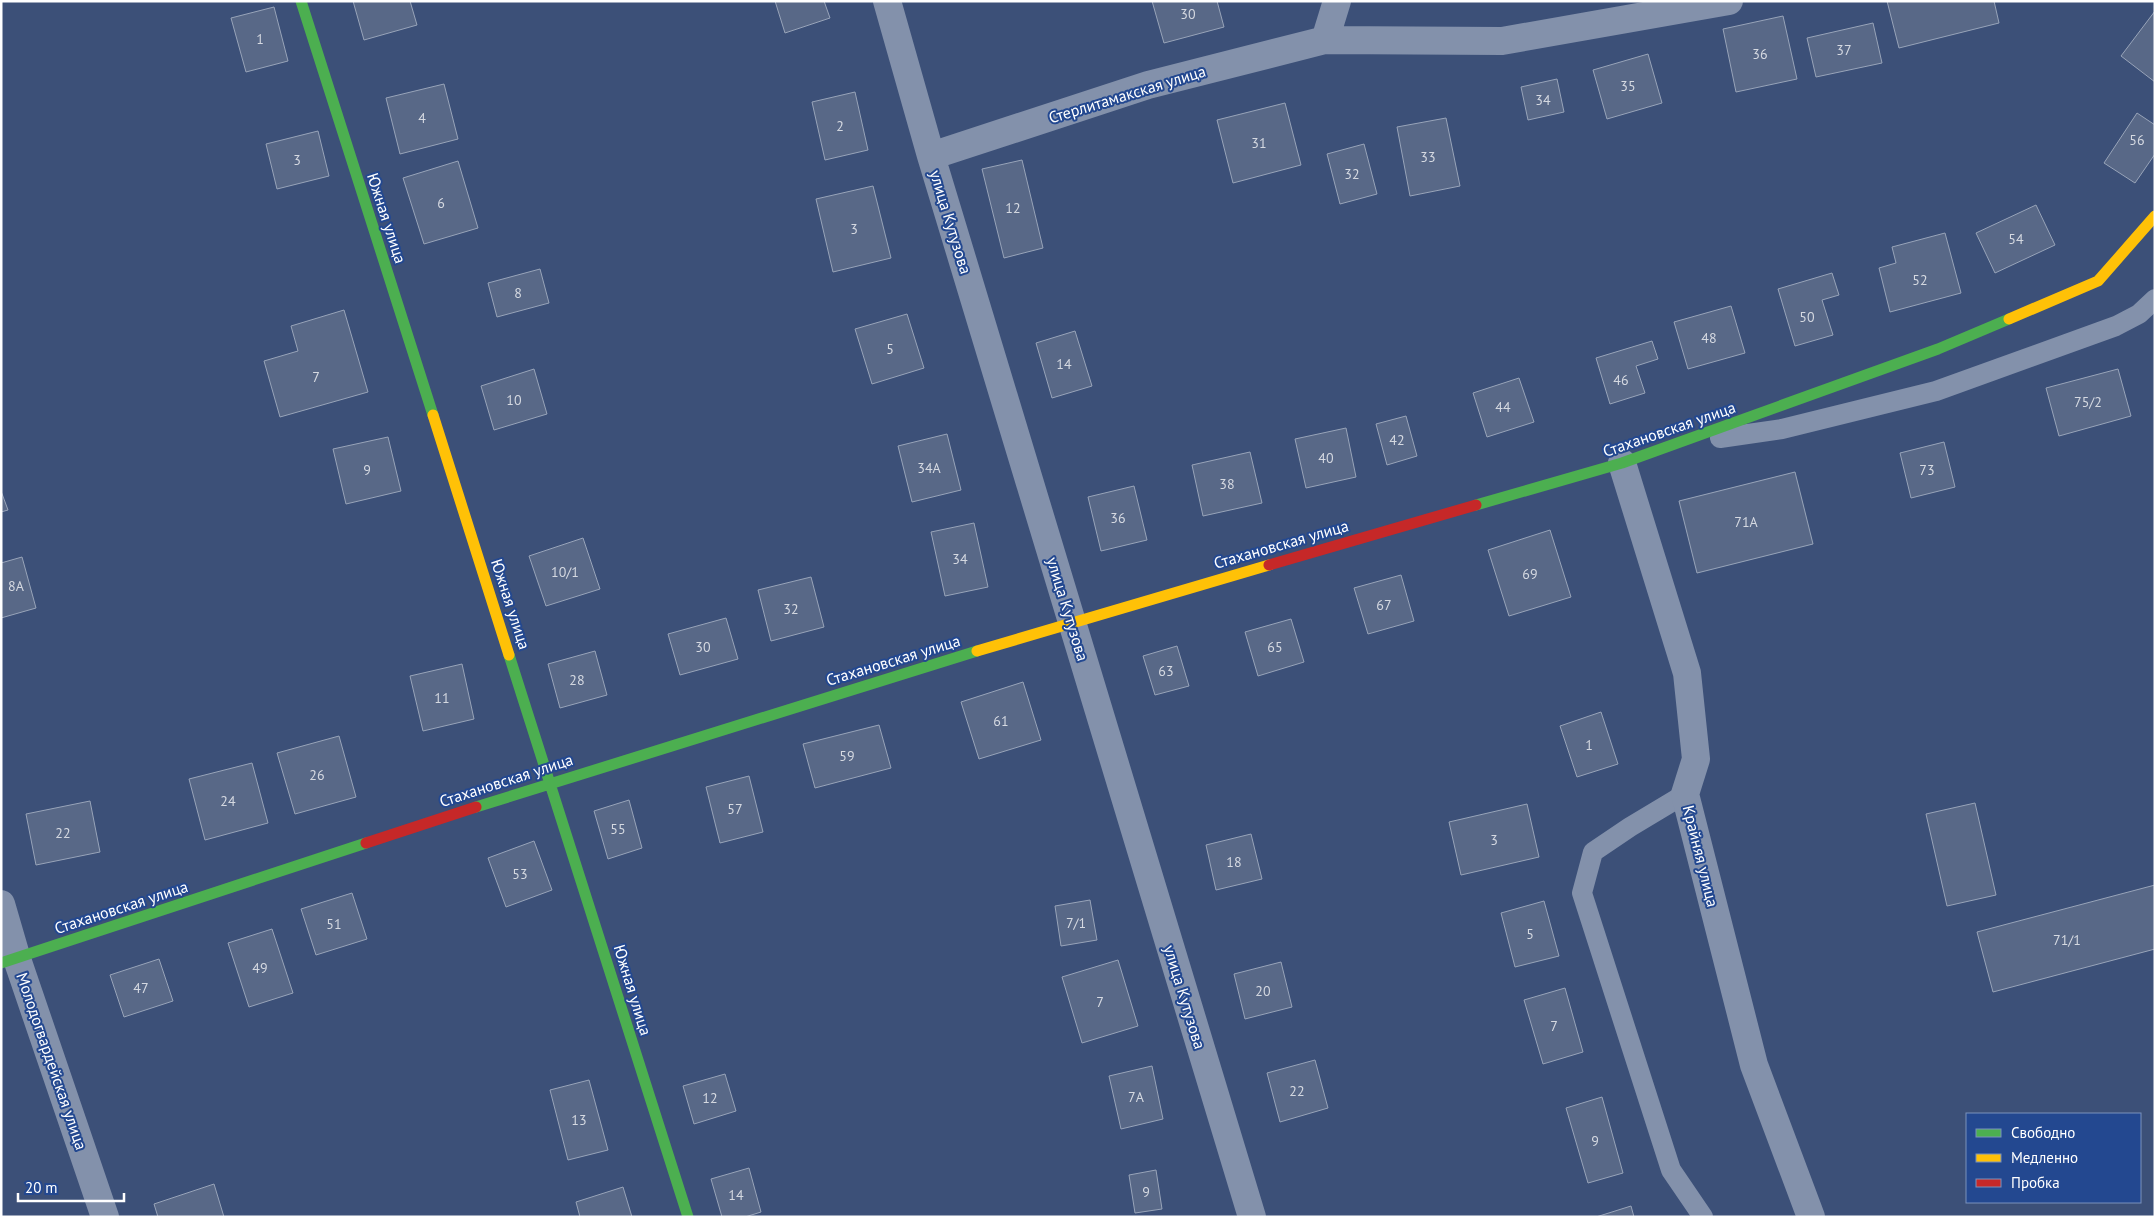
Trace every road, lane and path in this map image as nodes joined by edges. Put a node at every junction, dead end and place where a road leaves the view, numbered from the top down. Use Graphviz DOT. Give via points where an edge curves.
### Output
graph roads {
  1 [pos="301,1"];
  2 [pos="887,1"];
  3 [pos="1337,1"];
  4 [pos="1729,1"];
  5 [pos="1325,40"];
  6 [pos="931,156"];
  7 [pos="2155,216"];
  8 [pos="2155,299"];
  9 [pos="1676,444"];
  10 [pos="1622,462"];
  11 [pos="1072,622"];
  12 [pos="551,782"];
  13 [pos="1686,794"];
  14 [pos="1,904"];
  15 [pos="9,961"];
  16 [pos="105,1217"];
  17 [pos="688,1217"];
  18 [pos="1252,1217"];
  19 [pos="1703,1217"];
  20 [pos="1811,1217"];
  1 -- 12 [label="street, Южная улица"];
  2 -- 6 [label="street, улица Кутузова"];
  3 -- 5 [label="street"];
  4 -- 5 [label="street, Стерлитамакская улица" via="1502,41"];
  5 -- 6 [label="street, Стерлитамакская улица" via="1148,85"];
  6 -- 11 [label="street, улица Кутузова"];
  7 -- 9 [label="street, Стахановская улица" via="2098,280 1938,349"];
  8 -- 9 [label="lane" via="2140,314 2116,326 1936,391 1782,429"];
  9 -- 10 [label="street, Стахановская улица"];
  10 -- 11 [label="street, Стахановская улица"];
  10 -- 13 [label="street, Крайняя улица" via="1687,673 1696,759"];
  11 -- 12 [label="street, Стахановская улица"];
  11 -- 18 [label="street, улица Кутузова"];
  12 -- 15 [label="street, Стахановская улица"];
  12 -- 17 [label="street, Южная улица"];
  13 -- 19 [label="lane" via="1630,826 1594,852 1582,894 1671,1170"];
  13 -- 20 [label="street, Крайняя улица" via="1754,1065"];
  14 -- 15 [label="street, Молодогвардейская улица"];
  15 -- 16 [label="street, Молодогвардейская улица"];
}
